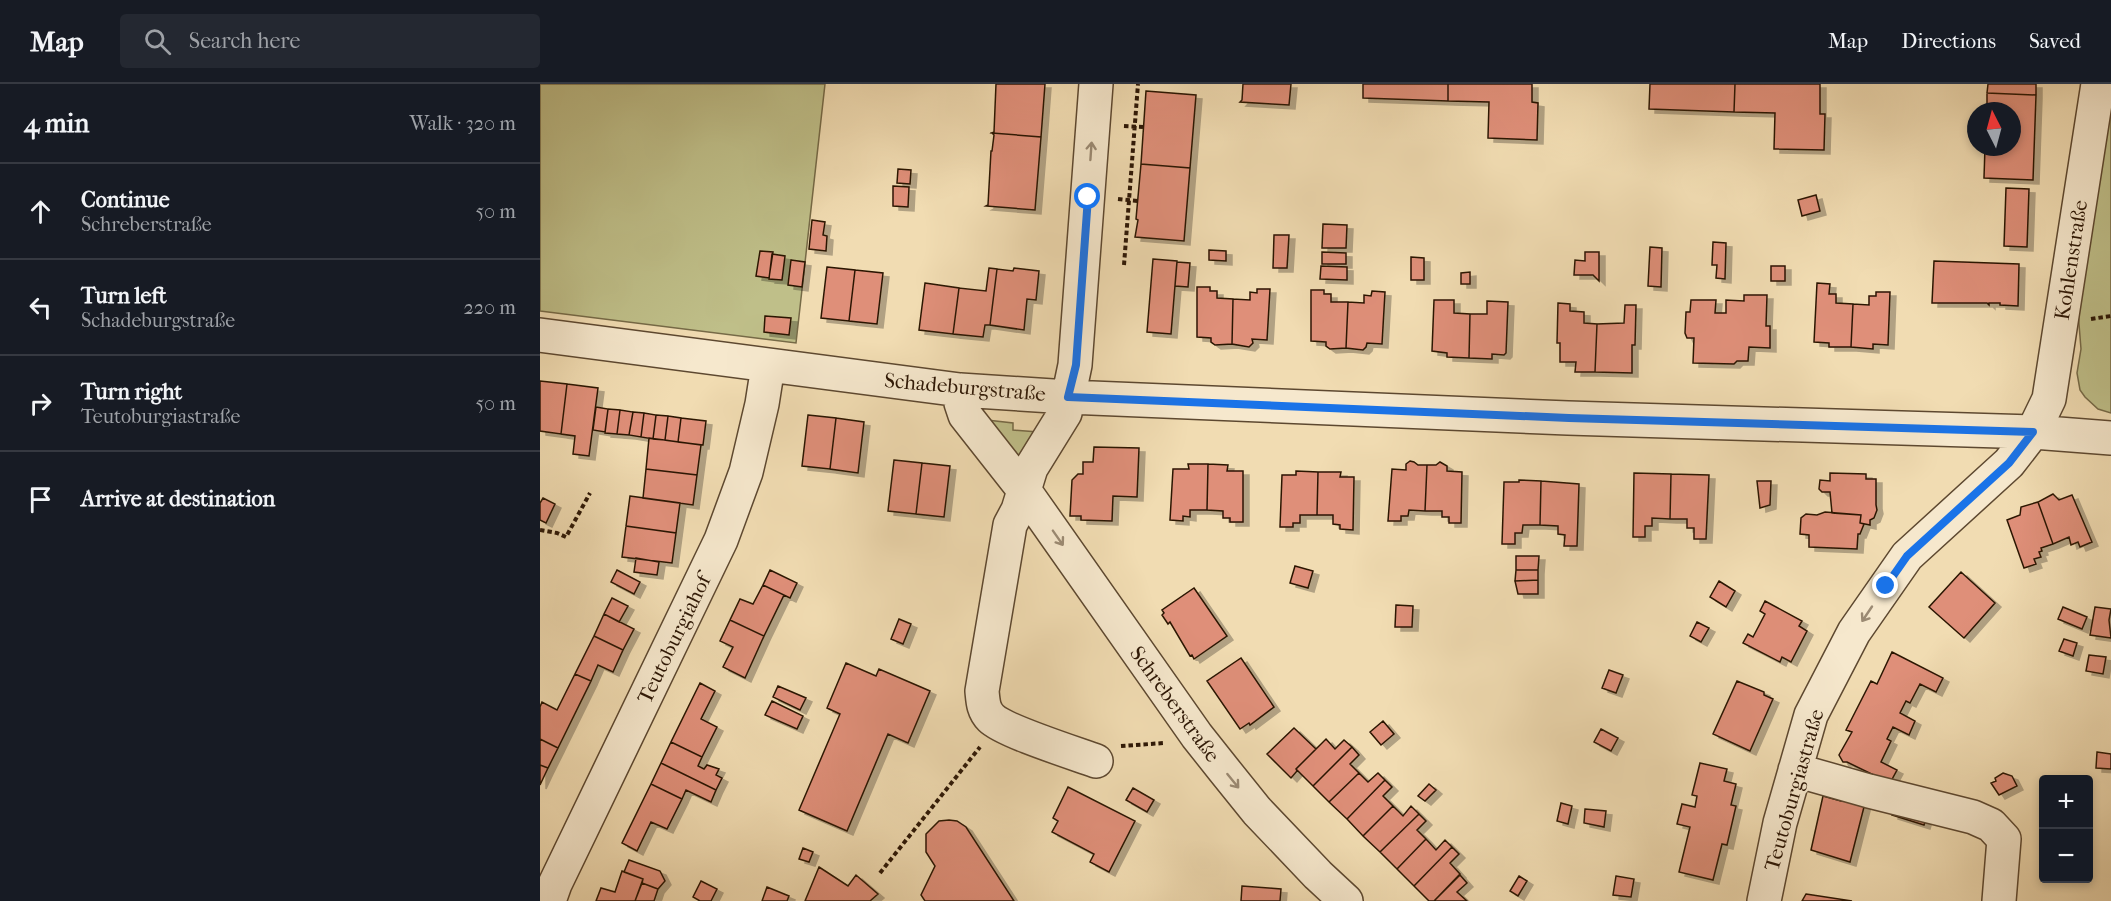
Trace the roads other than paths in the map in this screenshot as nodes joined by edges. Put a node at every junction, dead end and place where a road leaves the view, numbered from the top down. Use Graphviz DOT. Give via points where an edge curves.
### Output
graph roads {
  1 [pos="1096,84"];
  2 [pos="2098,84"];
  3 [pos="540,335"];
  4 [pos="768,366"];
  5 [pos="960,390"];
  6 [pos="1068,397"];
  7 [pos="2033,432"];
  8 [pos="2111,438"];
  9 [pos="1024,490"];
  10 [pos="1096,761"];
  11 [pos="1795,770"];
  12 [pos="549,901"];
  13 [pos="1346,901"];
  14 [pos="1764,901"];
  15 [pos="1999,901"];
  6 -- 1 [label="street, one-way" via="1076,365"];
  2 -- 7 [label="street, Kohlenstraße" via="2049,399"];
  3 -- 4 [label="street, Schadeburgstraße"];
  4 -- 5 [label="street, Schadeburgstraße"];
  4 -- 12 [label="street, Teutoburgiahof" via="746,472 721,540"];
  5 -- 6 [label="street, Schadeburgstraße"];
  5 -- 9 [label="street, Schreberstraße" via="965,415"];
  6 -- 7 [label="street, Schadeburgstraße"];
  6 -- 9 [label="street" via="1065,413 1031,468"];
  7 -- 8 [label="street, Schadeburgstraße"];
  7 -- 11 [label="street, Teutoburgiastraße, one-way" via="2009,463 1907,556 1854,632 1811,716"];
  9 -- 10 [label="street" via="1006,540 982,692 984,707 991,718 1012,729"];
  9 -- 13 [label="street, Schreberstraße, one-way" via="1197,736 1257,811"];
  11 -- 14 [label="street, Teutoburgiastraße"];
  11 -- 15 [label="street" via="1991,825 2004,838"];
}
